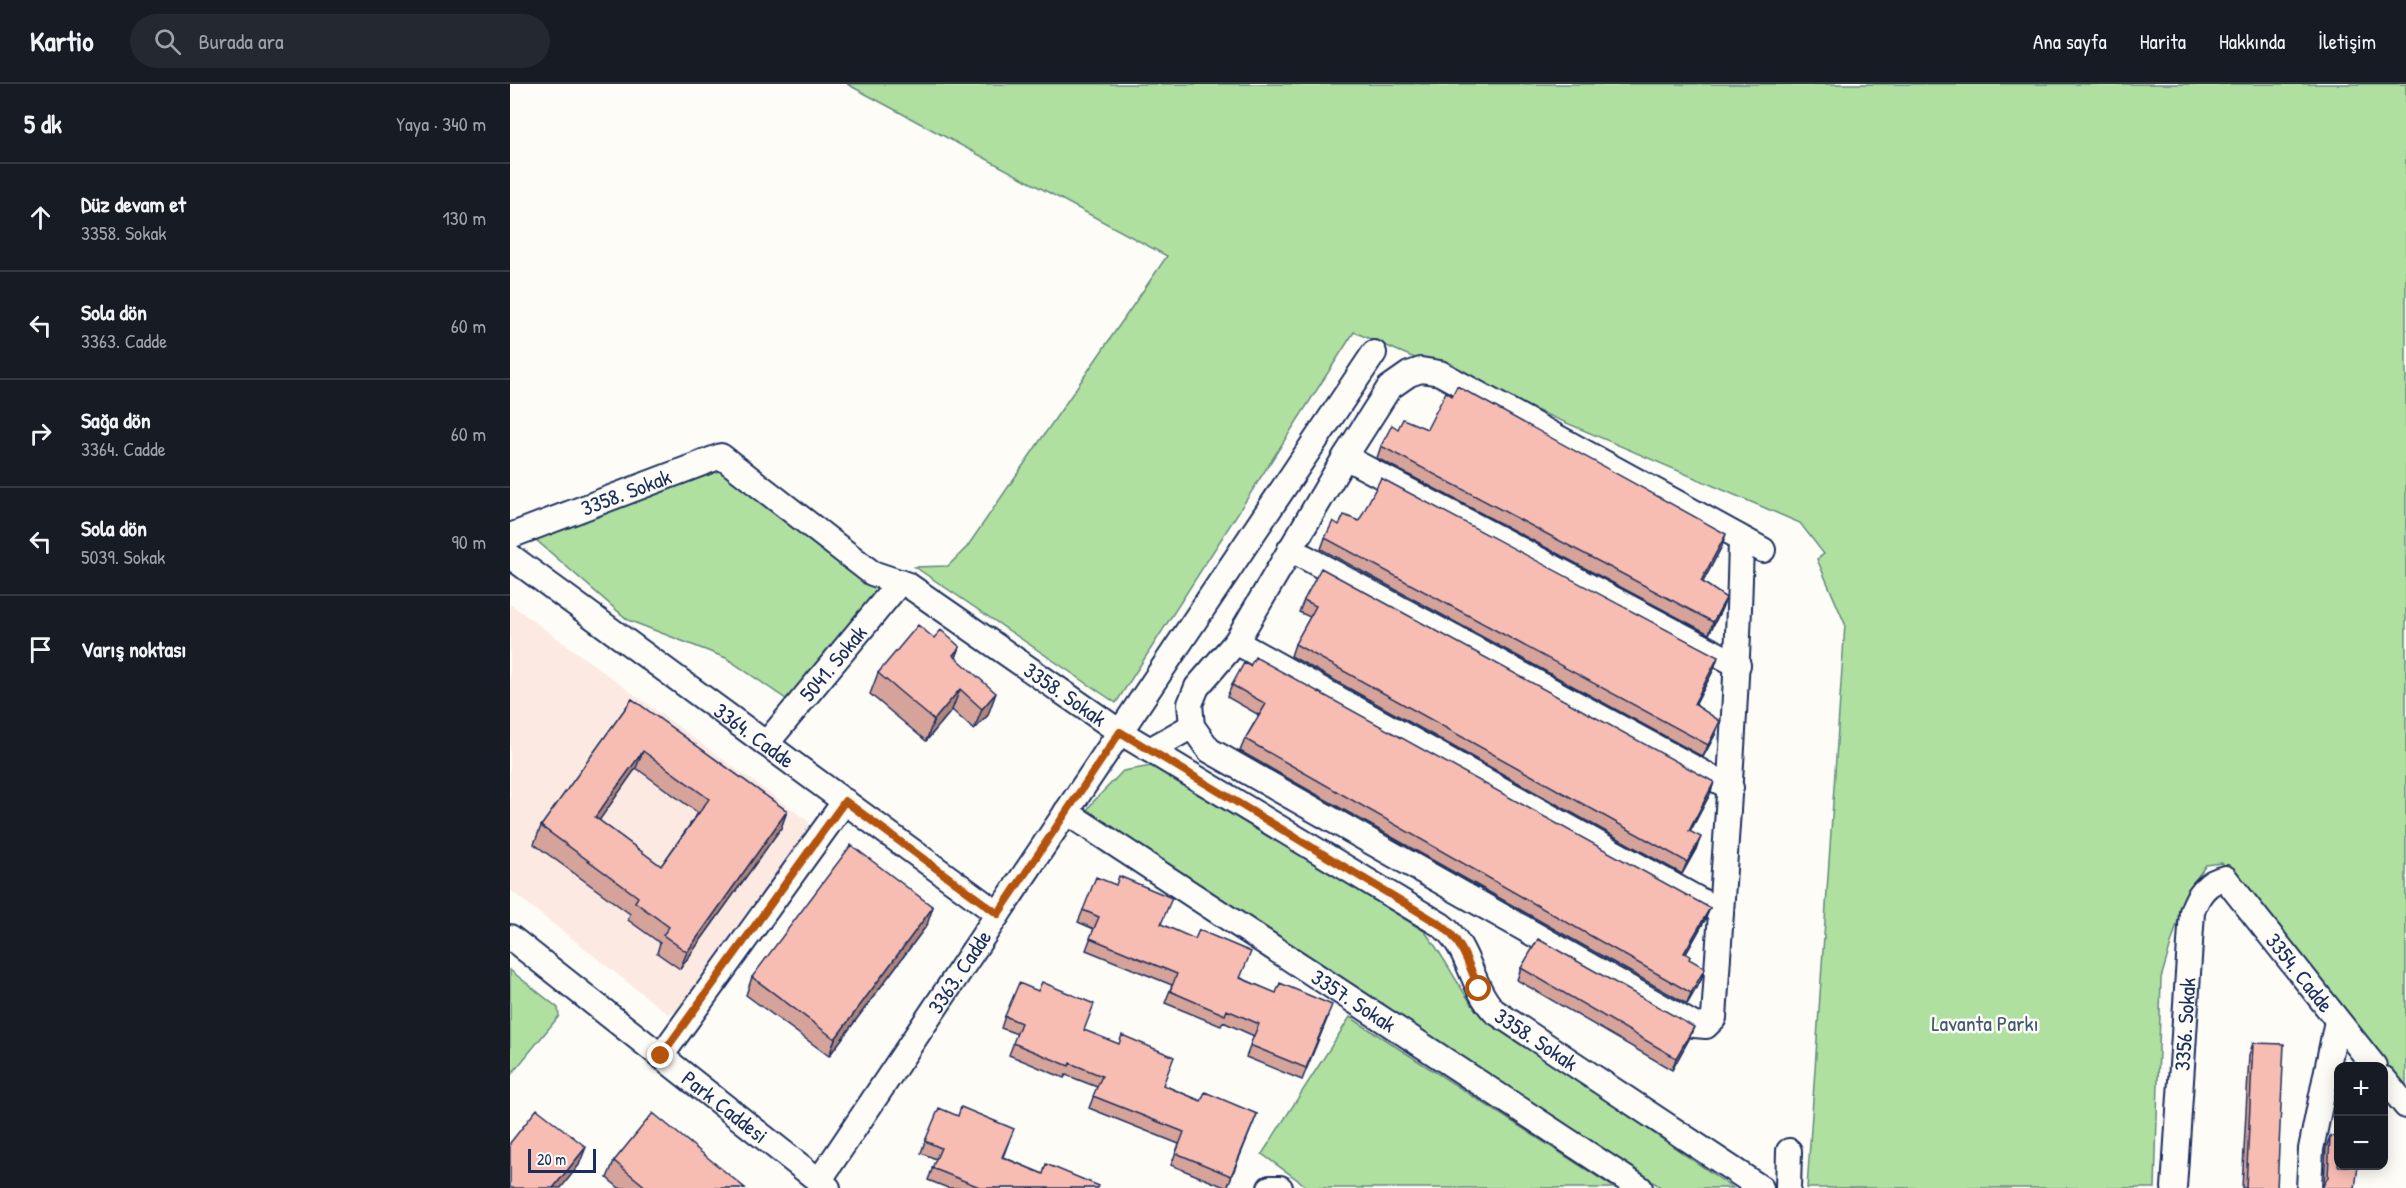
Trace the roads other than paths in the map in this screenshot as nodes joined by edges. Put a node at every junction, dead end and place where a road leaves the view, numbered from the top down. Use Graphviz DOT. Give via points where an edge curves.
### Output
graph roads {
  1 [pos="1374,353"];
  2 [pos="1345,457"];
  3 [pos="1741,538"];
  4 [pos="1290,549"];
  5 [pos="1763,550"];
  6 [pos="511,553"];
  7 [pos="900,582"];
  8 [pos="1236,642"];
  9 [pos="1738,665"];
  10 [pos="1192,726"];
  11 [pos="1120,732"];
  12 [pos="766,744"];
  13 [pos="1149,750"];
  14 [pos="1731,788"];
  15 [pos="845,801"];
  16 [pos="1066,812"];
  17 [pos="2224,878"];
  18 [pos="1720,912"];
  19 [pos="998,914"];
  20 [pos="510,937"];
  21 [pos="2337,1021"];
  22 [pos="661,1056"];
  23 [pos="2371,1062"];
  24 [pos="2388,1084"];
  25 [pos="2406,1106"];
  26 [pos="1789,1150"];
  27 [pos="824,1184"];
  28 [pos="1270,1188"];
  29 [pos="1280,1188"];
  30 [pos="1640,1188"];
  31 [pos="1761,1188"];
  32 [pos="1788,1188"];
  33 [pos="2174,1188"];
  34 [pos="2309,1188"];
  1 -- 11 [label="street, 3363. Cadde"];
  2 -- 3 [label="street" via="1389,388 1415,372 1440,373"];
  2 -- 4 [label="street"];
  2 -- 9 [label="street"];
  3 -- 5 [label="street"];
  3 -- 9 [label="street"];
  4 -- 8 [label="street"];
  4 -- 14 [label="street"];
  6 -- 7 [label="street, 3358. Sokak" via="721,456 872,573"];
  6 -- 12 [label="street, 3364. Cadde"];
  7 -- 11 [label="street, 3358. Sokak"];
  7 -- 12 [label="street, 5041. Sokak"];
  8 -- 10 [label="street" via="1197,687 1190,704"];
  8 -- 18 [label="street"];
  9 -- 14 [label="street"];
  10 -- 13 [label="street"];
  10 -- 18 [label="street" via="1209,750 1694,1025 1706,1026 1714,1018"];
  11 -- 13 [label="street, 3358. Sokak"];
  11 -- 16 [label="street, 3363. Cadde"];
  12 -- 15 [label="street, 3364. Cadde"];
  13 -- 31 [label="street, 3358. Sokak" via="1449,931 1494,1011"];
  14 -- 18 [label="street"];
  15 -- 19 [label="street, 3364. Cadde"];
  15 -- 22 [label="street"];
  16 -- 19 [label="street, 3363. Cadde"];
  16 -- 30 [label="street, 3357. Sokak"];
  17 -- 21 [label="street, 3354. Cadde"];
  17 -- 33 [label="street, 3356. Sokak" via="2202,891 2192,912"];
  19 -- 27 [label="street, 3363. Cadde"];
  20 -- 22 [label="street, Park Caddesi"];
  21 -- 23 [label="street, 3354. Cadde"];
  21 -- 34 [label="street" via="2312,1149"];
  22 -- 27 [label="street, Park Caddesi"];
  24 -- 25 [label="street"];
  26 -- 32 [label="street"];
  28 -- 29 [label="street"];
}
